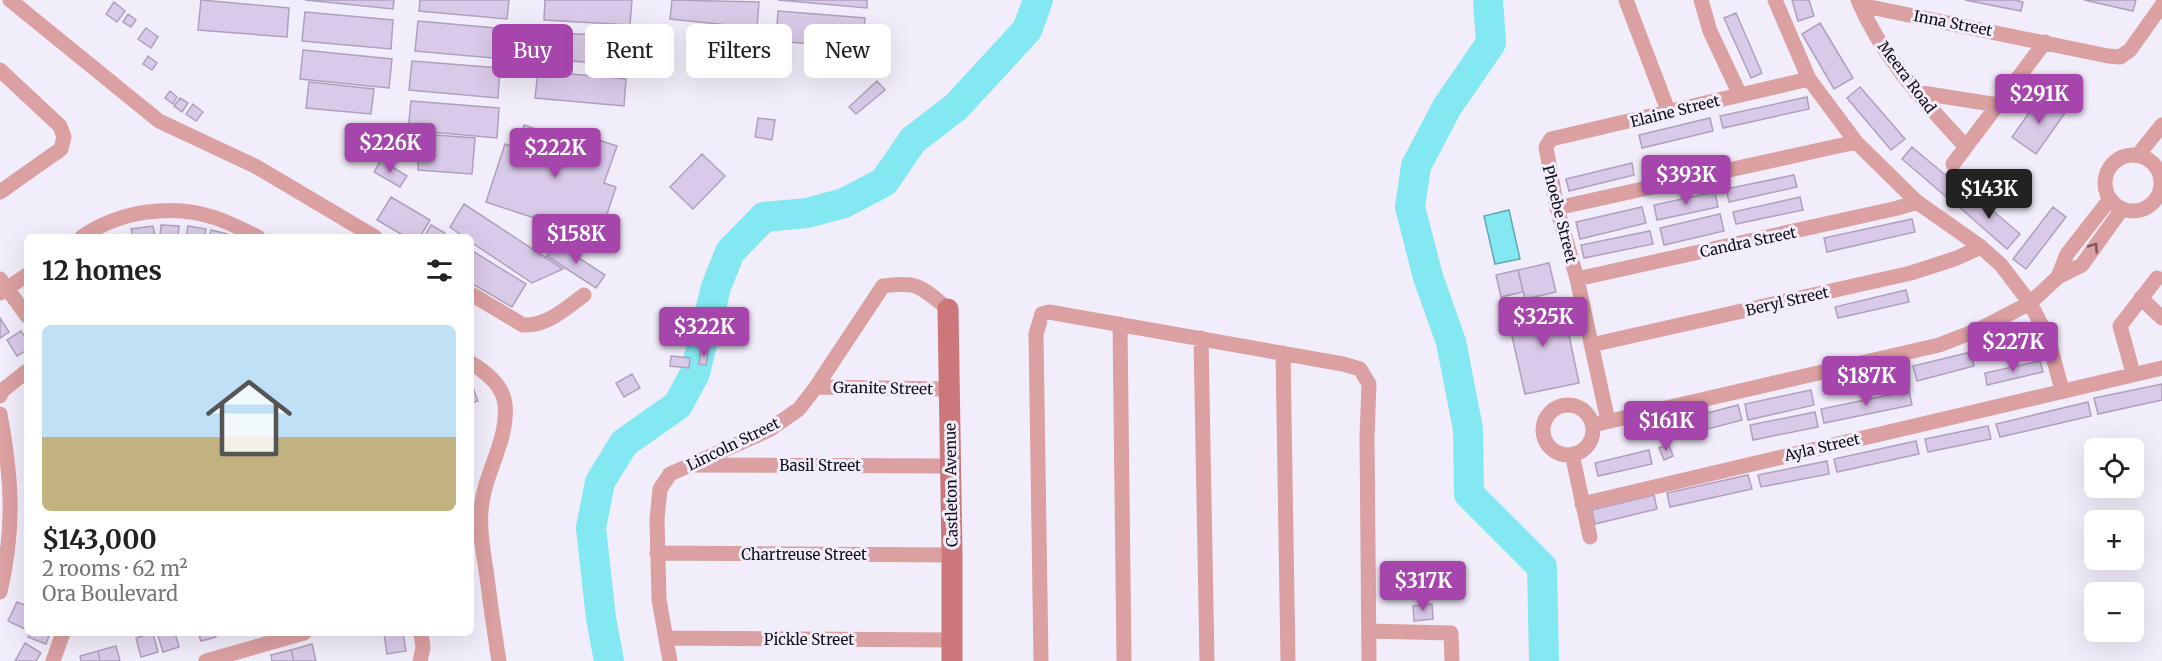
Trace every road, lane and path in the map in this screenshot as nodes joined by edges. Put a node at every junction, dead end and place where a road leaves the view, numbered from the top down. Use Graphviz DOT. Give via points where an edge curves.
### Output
graph roads {
  1 [pos="10,0"];
  2 [pos="1626,0"];
  3 [pos="1701,0"];
  4 [pos="1775,0"];
  5 [pos="1859,2"];
  6 [pos="2162,5"];
  7 [pos="2045,42"];
  8 [pos="0,70"];
  9 [pos="1809,79"];
  10 [pos="1916,92"];
  11 [pos="1740,95"];
  12 [pos="1998,105"];
  13 [pos="1669,113"];
  14 [pos="2162,125"];
  15 [pos="1856,141"];
  16 [pos="1545,147"];
  17 [pos="1966,147"];
  18 [pos="2138,155"];
  19 [pos="1953,164"];
  20 [pos="2159,165"];
  21 [pos="2161,190"];
  22 [pos="0,192"];
  23 [pos="1917,202"];
  24 [pos="2116,204"];
  25 [pos="1557,208"];
  26 [pos="2157,209"];
  27 [pos="88,234"];
  28 [pos="251,234"];
  29 [pos="370,234"];
  30 [pos="1981,247"];
  31 [pos="24,276"];
  32 [pos="2157,278"];
  33 [pos="1577,279"];
  34 [pos="2,287"];
  35 [pos="474,296"];
  36 [pos="584,296"];
  37 [pos="2141,298"];
  38 [pos="2030,303"];
  39 [pos="948,309"];
  40 [pos="24,313"];
  41 [pos="2162,318"];
  42 [pos="1120,324"];
  43 [pos="1201,338"];
  44 [pos="1591,345"];
  45 [pos="1283,353"];
  46 [pos="474,365"];
  47 [pos="2162,368"];
  48 [pos="24,373"];
  49 [pos="2133,373"];
  50 [pos="816,387"];
  51 [pos="949,389"];
  52 [pos="2062,390"];
  53 [pos="0,396"];
  54 [pos="0,414"];
  55 [pos="1600,423"];
  56 [pos="1572,454"];
  57 [pos="690,465"];
  58 [pos="951,466"];
  59 [pos="1582,504"];
  60 [pos="1590,537"];
  61 [pos="657,553"];
  62 [pos="952,555"];
  63 [pos="0,592"];
  64 [pos="1369,631"];
  65 [pos="62,636"];
  66 [pos="294,636"];
  67 [pos="421,636"];
  68 [pos="666,638"];
  69 [pos="952,650"];
  70 [pos="53,661"];
  71 [pos="206,661"];
  72 [pos="420,661"];
  73 [pos="499,661"];
  74 [pos="670,661"];
  75 [pos="1041,661"];
  76 [pos="1124,661"];
  77 [pos="1208,661"];
  78 [pos="1288,661"];
  79 [pos="1370,661"];
  80 [pos="1452,661"];
  1 -- 29 [label="street" via="159,122 255,166"];
  2 -- 13 [label="street"];
  3 -- 11 [label="street" via="1710,31"];
  4 -- 9 [label="street"];
  5 -- 7 [label="street, Inna Street"];
  5 -- 10 [label="street, Meera Road" via="1885,51"];
  6 -- 7 [label="street, Inna Street" via="2130,50 2120,57"];
  7 -- 12 [label="street"];
  8 -- 22 [label="street" via="60,126 64,138 61,149"];
  9 -- 11 [label="street, Elaine Street"];
  9 -- 15 [label="street"];
  10 -- 12 [label="street"];
  10 -- 17 [label="street, Meera Road"];
  11 -- 13 [label="street, Elaine Street"];
  12 -- 17 [label="street"];
  13 -- 16 [label="street, Elaine Street" via="1551,139"];
  14 -- 18 [label="street"];
  15 -- 23 [label="street"];
  15 -- 25 [label="street"];
  16 -- 25 [label="street, Phoebe Street"];
  17 -- 19 [label="street"];
  18 -- 20 [label="street"];
  18 -- 24 [label="street" via="2120,158 2112,164 2105,181"];
  20 -- 21 [label="street"];
  21 -- 26 [label="street"];
  23 -- 30 [label="street"];
  23 -- 33 [label="street, Candra Street"];
  24 -- 26 [label="street" via="2137,211"];
  24 -- 38 [label="street" via="2067,254 2058,277"];
  25 -- 33 [label="street, Phoebe Street"];
  27 -- 28 [label="street" via="127,216 163,210 214,217"];
  30 -- 38 [label="street" via="2001,265"];
  30 -- 44 [label="street, Beryl Street" via="1911,273"];
  31 -- 34 [label="street"];
  32 -- 37 [label="street"];
  33 -- 44 [label="street, Phoebe Street"];
  34 -- 40 [label="street"];
  35 -- 36 [label="street" via="528,326 544,322"];
  37 -- 41 [label="street"];
  37 -- 49 [label="street" via="2120,326"];
  38 -- 52 [label="street" via="2048,338"];
  38 -- 55 [label="street" via="1939,345"];
  39 -- 50 [label="street, Lincoln Street" via="921,287 883,286"];
  39 -- 51 [label="street, Castleton Avenue"];
  42 -- 43 [label="street"];
  42 -- 75 [label="street" via="1049,312 1042,314 1037,325"];
  42 -- 76 [label="street"];
  43 -- 45 [label="street"];
  43 -- 77 [label="street"];
  44 -- 55 [label="street, Phoebe Street"];
  45 -- 64 [label="street" via="1360,369 1369,384"];
  45 -- 78 [label="street"];
  46 -- 73 [label="street" via="496,383 505,401 498,450 481,510"];
  47 -- 49 [label="street, Ayla Street"];
  48 -- 53 [label="street"];
  49 -- 52 [label="street, Ayla Street"];
  50 -- 51 [label="street, Granite Street"];
  50 -- 57 [label="street, Lincoln Street" via="799,409 769,430"];
  51 -- 58 [label="street, Castleton Avenue"];
  52 -- 59 [label="street, Ayla Street"];
  54 -- 63 [label="street" via="11,478 11,522"];
  55 -- 56 [label="street" via="1586,447"];
  55 -- 56 [label="street" via="1572,405 1551,412 1544,426 1546,441 1557,452"];
  56 -- 59 [label="street"];
  57 -- 58 [label="street, Basil Street"];
  57 -- 61 [label="street, Lincoln Street" via="670,474 660,489"];
  58 -- 62 [label="street, Castleton Avenue"];
  59 -- 60 [label="street"];
  61 -- 62 [label="street, Chartreuse Street"];
  61 -- 68 [label="street, Lincoln Street"];
  62 -- 69 [label="street, Castleton Avenue"];
  64 -- 79 [label="street"];
  64 -- 80 [label="street" via="1451,633"];
  65 -- 70 [label="street"];
  66 -- 71 [label="street"];
  67 -- 72 [label="street"];
  68 -- 69 [label="street, Pickle Street"];
  68 -- 74 [label="street, Lincoln Street"];
}
